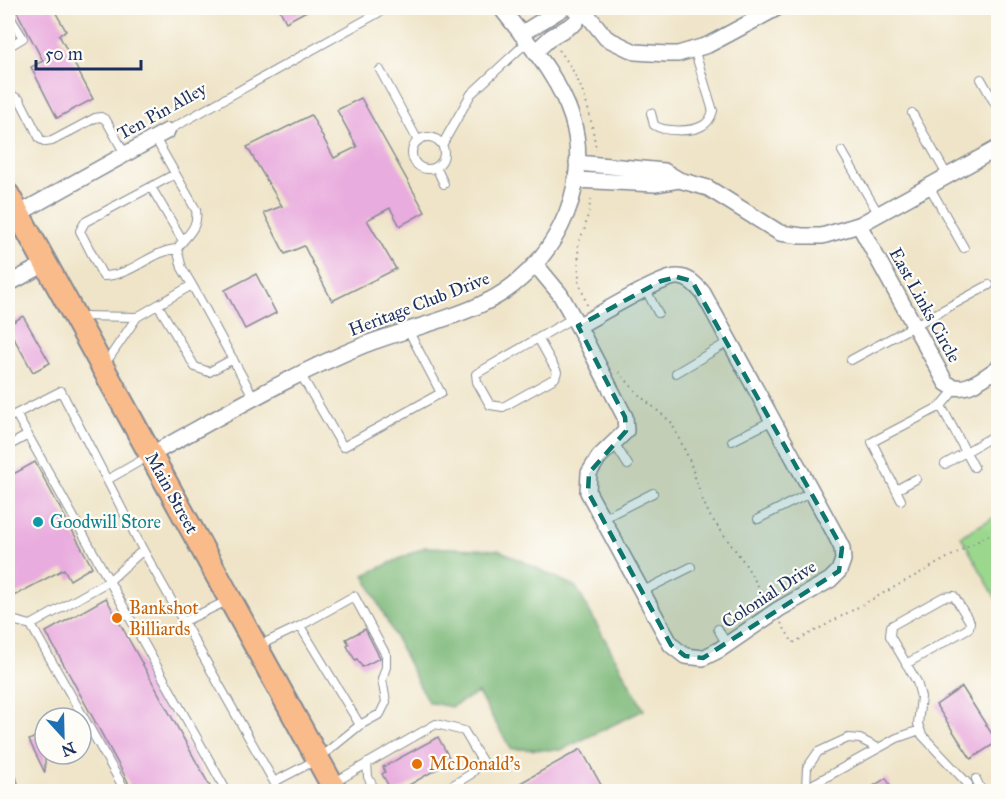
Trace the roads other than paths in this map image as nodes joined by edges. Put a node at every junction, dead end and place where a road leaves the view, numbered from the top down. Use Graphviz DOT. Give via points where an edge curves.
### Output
graph roads {
  1 [pos="387,8"];
  2 [pos="501,8"];
  3 [pos="563,8"];
  4 [pos="579,8"];
  5 [pos="777,8"];
  6 [pos="8,14"];
  7 [pos="527,43"];
  8 [pos="8,47"];
  9 [pos="694,49"];
  10 [pos="380,70"];
  11 [pos="981,79"];
  12 [pos="8,98"];
  13 [pos="999,109"];
  14 [pos="651,112"];
  15 [pos="912,113"];
  16 [pos="161,135"];
  17 [pos="418,141"];
  18 [pos="442,145"];
  19 [pos="999,148"];
  20 [pos="842,151"];
  21 [pos="125,154"];
  22 [pos="577,163"];
  23 [pos="436,167"];
  24 [pos="175,174"];
  25 [pos="947,176"];
  26 [pos="576,180"];
  27 [pos="679,180"];
  28 [pos="444,184"];
  29 [pos="929,186"];
  30 [pos="151,187"];
  31 [pos="13,205"];
  32 [pos="878,213"];
  33 [pos="859,225"];
  34 [pos="183,242"];
  35 [pos="964,248"];
  36 [pos="177,249"];
  37 [pos="45,264"];
  38 [pos="536,265"];
  39 [pos="8,284"];
  40 [pos="192,285"];
  41 [pos="989,285"];
  42 [pos="646,290"];
  43 [pos="158,305"];
  44 [pos="658,313"];
  45 [pos="74,316"];
  46 [pos="137,317"];
  47 [pos="581,321"];
  48 [pos="914,324"];
  49 [pos="408,330"];
  50 [pos="538,338"];
  51 [pos="730,341"];
  52 [pos="233,359"];
  53 [pos="851,360"];
  54 [pos="102,368"];
  55 [pos="999,368"];
  56 [pos="676,373"];
  57 [pos="301,375"];
  58 [pos="956,388"];
  59 [pos="254,398"];
  60 [pos="941,406"];
  61 [pos="16,414"];
  62 [pos="8,418"];
  63 [pos="773,420"];
  64 [pos="28,435"];
  65 [pos="990,438"];
  66 [pos="732,441"];
  67 [pos="614,443"];
  68 [pos="8,446"];
  69 [pos="965,451"];
  70 [pos="150,455"];
  71 [pos="945,464"];
  72 [pos="628,465"];
  73 [pos="974,467"];
  74 [pos="916,479"];
  75 [pos="107,480"];
  76 [pos="896,490"];
  77 [pos="812,492"];
  78 [pos="653,493"];
  79 [pos="901,500"];
  80 [pos="602,519"];
  81 [pos="758,519"];
  82 [pos="143,550"];
  83 [pos="691,567"];
  84 [pos="109,581"];
  85 [pos="642,592"];
  86 [pos="230,599"];
  87 [pos="8,619"];
  88 [pos="183,622"];
  89 [pos="31,625"];
  90 [pos="300,626"];
  91 [pos="718,629"];
  92 [pos="727,645"];
  93 [pos="256,647"];
  94 [pos="906,664"];
  95 [pos="360,725"];
  96 [pos="920,730"];
  97 [pos="878,748"];
  98 [pos="318,759"];
  99 [pos="367,763"];
  100 [pos="976,779"];
  101 [pos="8,780"];
  102 [pos="274,782"];
  103 [pos="968,784"];
  104 [pos="334,788"];
  105 [pos="803,790"];
  106 [pos="12,792"];
  107 [pos="126,792"];
  108 [pos="227,792"];
  109 [pos="279,792"];
  110 [pos="376,792"];
  111 [pos="442,792"];
  112 [pos="982,792"];
  1 -- 16 [label="lane, Ten Pin Alley"];
  2 -- 7 [label="street, Heritage Club Drive"];
  3 -- 7 [label="street" via="537,23"];
  4 -- 7 [label="street" via="575,23 549,38"];
  4 -- 9 [label="street" via="606,38 635,52 678,54"];
  5 -- 9 [label="street"];
  6 -- 8 [label="lane" via="23,38"];
  7 -- 18 [label="lane" via="471,94"];
  7 -- 22 [label="street, Heritage Club Drive" via="554,80 572,118"];
  9 -- 14 [label="lane" via="713,111 711,117 700,128 666,129 654,125"];
  10 -- 17 [label="lane"];
  11 -- 13 [label="lane"];
  12 -- 21 [label="lane" via="20,100 40,139 46,142 101,117"];
  15 -- 25 [label="lane"];
  16 -- 21 [label="street, Ten Pin Alley"];
  16 -- 24 [label="lane"];
  17 -- 18 [label="lane" via="429,137"];
  17 -- 23 [label="lane" via="412,150 414,160 421,168"];
  18 -- 23 [label="lane" via="443,160"];
  19 -- 25 [label="street"];
  20 -- 32 [label="lane"];
  21 -- 31 [label="street, Ten Pin Alley"];
  22 -- 26 [label="street, Heritage Club Drive"];
  22 -- 27 [label="street" via="663,171"];
  23 -- 28 [label="lane"];
  24 -- 30 [label="lane"];
  24 -- 34 [label="lane" via="197,216 192,232"];
  25 -- 29 [label="street"];
  26 -- 27 [label="street" via="656,184"];
  26 -- 38 [label="street, Heritage Club Drive" via="557,234"];
  27 -- 33 [label="street" via="708,188 780,233 822,236"];
  29 -- 32 [label="street"];
  29 -- 35 [label="lane"];
  30 -- 34 [label="lane"];
  30 -- 36 [label="lane" via="85,222 80,231 84,242 103,276 123,273 167,250"];
  31 -- 37 [label="main road, Main Street"];
  32 -- 33 [label="street"];
  33 -- 48 [label="street, East Links Circle"];
  34 -- 36 [label="lane"];
  36 -- 40 [label="lane"];
  37 -- 39 [label="street"];
  37 -- 45 [label="main road, Main Street"];
  38 -- 47 [label="street, Colonial Drive"];
  38 -- 49 [label="street, Heritage Club Drive" via="484,303"];
  40 -- 43 [label="lane"];
  40 -- 52 [label="lane"];
  41 -- 48 [label="lane"];
  42 -- 44 [label="lane"];
  42 -- 47 [label="street, Colonial Drive"];
  42 -- 51 [label="street, Colonial Drive" via="677,277 692,281 704,293"];
  43 -- 46 [label="lane"];
  43 -- 52 [label="lane" via="195,367 210,372"];
  45 -- 46 [label="lane"];
  45 -- 54 [label="main road, Main Street"];
  46 -- 54 [label="lane"];
  47 -- 50 [label="lane"];
  47 -- 67 [label="street, Colonial Drive" via="625,417 626,431"];
  48 -- 53 [label="lane"];
  48 -- 58 [label="street, East Links Circle" via="946,383"];
  49 -- 57 [label="street, Heritage Club Drive"];
  49 -- 57 [label="lane" via="441,393 343,447"];
  50 -- 50 [label="lane" via="476,374 490,405 503,407 555,378 557,372"];
  51 -- 56 [label="lane"];
  51 -- 63 [label="street, Colonial Drive"];
  52 -- 59 [label="lane"];
  54 -- 70 [label="main road, Main Street"];
  55 -- 58 [label="street, East Links Circle" via="968,386"];
  57 -- 59 [label="street, Heritage Club Drive"];
  58 -- 60 [label="lane"];
  59 -- 70 [label="street, Heritage Club Drive"];
  60 -- 69 [label="lane"];
  60 -- 76 [label="lane" via="872,442"];
  61 -- 62 [label="lane"];
  61 -- 64 [label="lane"];
  61 -- 75 [label="lane" via="61,391"];
  63 -- 66 [label="lane"];
  63 -- 77 [label="street, Colonial Drive"];
  64 -- 68 [label="lane"];
  64 -- 84 [label="lane"];
  65 -- 69 [label="lane"];
  67 -- 72 [label="lane"];
  67 -- 80 [label="street, Colonial Drive" via="589,473 588,492"];
  69 -- 71 [label="lane"];
  69 -- 73 [label="lane"];
  70 -- 75 [label="lane"];
  70 -- 86 [label="main road, Main Street"];
  74 -- 76 [label="lane"];
  75 -- 82 [label="lane"];
  76 -- 79 [label="lane"];
  77 -- 81 [label="lane"];
  77 -- 92 [label="street, Colonial Drive" via="842,548 839,571"];
  78 -- 80 [label="lane"];
  80 -- 85 [label="street, Colonial Drive"];
  82 -- 84 [label="lane"];
  82 -- 88 [label="lane"];
  83 -- 85 [label="lane"];
  84 -- 89 [label="lane"];
  84 -- 108 [label="lane"];
  85 -- 92 [label="street, Colonial Drive" via="671,645 685,656 703,658"];
  86 -- 88 [label="lane"];
  86 -- 93 [label="main road, Main Street"];
  87 -- 89 [label="lane"];
  88 -- 102 [label="lane"];
  89 -- 107 [label="lane"];
  90 -- 93 [label="lane"];
  90 -- 95 [label="lane"];
  90 -- 95 [label="lane" via="354,596 386,655 382,679 386,702 380,714"];
  91 -- 92 [label="lane"];
  93 -- 98 [label="main road, Main Street"];
  94 -- 94 [label="lane" via="890,636 891,626 943,597 954,596 970,622 969,628"];
  94 -- 96 [label="lane" via="921,697"];
  95 -- 98 [label="lane"];
  96 -- 97 [label="lane"];
  96 -- 103 [label="lane"];
  97 -- 105 [label="lane"];
  97 -- 105 [label="lane" via="848,738 818,752 807,768"];
  98 -- 102 [label="lane"];
  98 -- 104 [label="main road, Main Street"];
  99 -- 104 [label="lane"];
  99 -- 110 [label="lane" via="368,777"];
  99 -- 111 [label="lane" via="436,724 464,731 482,761 471,774"];
  100 -- 112 [label="lane"];
  101 -- 106 [label="street"];
  102 -- 109 [label="lane"];
}
